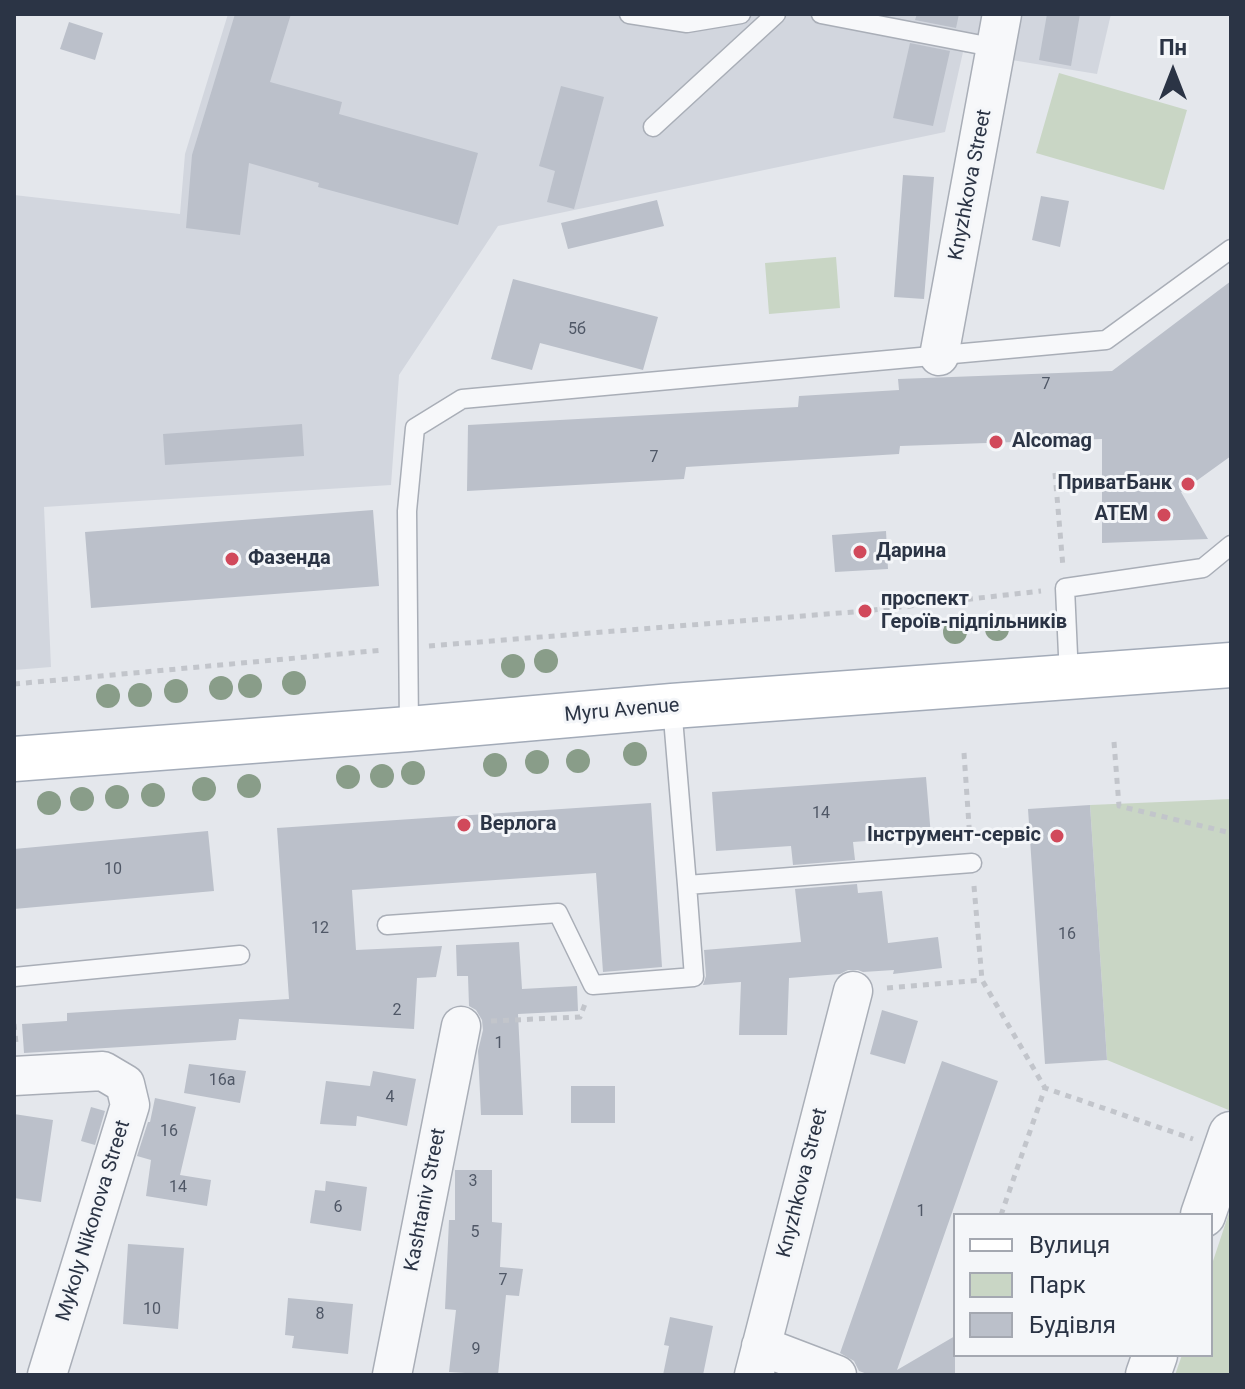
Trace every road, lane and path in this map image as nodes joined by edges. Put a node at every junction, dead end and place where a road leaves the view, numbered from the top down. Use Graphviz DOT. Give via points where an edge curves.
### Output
graph roads {
  1 [pos="629,14"];
  2 [pos="741,14"];
  3 [pos="776,14"];
  4 [pos="821,14"];
  5 [pos="999,31"];
  6 [pos="653,127"];
  7 [pos="1231,249"];
  8 [pos="939,356"];
  9 [pos="1055,473"];
  10 [pos="1231,545"];
  11 [pos="1065,588"];
  12 [pos="408,648"];
  13 [pos="1231,665"];
  14 [pos="1069,677"];
  15 [pos="14,684"];
  16 [pos="672,706"];
  17 [pos="409,729"];
  18 [pos="1114,742"];
  19 [pos="964,753"];
  20 [pos="14,759"];
  21 [pos="1231,833"];
  22 [pos="972,863"];
  23 [pos="687,885"];
  24 [pos="387,925"];
  25 [pos="240,955"];
  26 [pos="14,977"];
  27 [pos="982,980"];
  28 [pos="593,985"];
  29 [pos="853,991"];
  30 [pos="461,1026"];
  31 [pos="14,1076"];
  32 [pos="1045,1088"];
  33 [pos="1228,1142"];
  34 [pos="1002,1213"];
  35 [pos="1204,1213"];
  36 [pos="757,1361"];
  37 [pos="47,1375"];
  38 [pos="392,1375"];
  39 [pos="837,1375"];
  1 -- 2 [label="lane" via="687,23"];
  3 -- 6 [label="lane"];
  4 -- 5 [label="lane"];
  5 -- 8 [label="street, Knyzhkova Street"];
  7 -- 8 [label="lane" via="1106,340"];
  8 -- 12 [label="lane" via="462,399 415,428 407,511"];
  9 -- 11 [label="path"];
  10 -- 11 [label="lane" via="1203,568"];
  11 -- 12 [label="path" via="865,611"];
  11 -- 14 [label="lane"];
  12 -- 15 [label="path"];
  12 -- 17 [label="lane"];
  13 -- 14 [label="main road, Myru Avenue"];
  14 -- 16 [label="main road, Myru Avenue"];
  16 -- 17 [label="main road, Myru Avenue"];
  16 -- 23 [label="lane"];
  17 -- 20 [label="main road, Myru Avenue"];
  18 -- 21 [label="path" via="1119,806"];
  19 -- 22 [label="path"];
  22 -- 23 [label="lane"];
  22 -- 27 [label="path"];
  23 -- 28 [label="lane" via="694,977"];
  24 -- 28 [label="lane" via="558,913"];
  25 -- 26 [label="lane"];
  27 -- 29 [label="path"];
  27 -- 32 [label="path"];
  28 -- 30 [label="path" via="580,1017"];
  29 -- 36 [label="street, Knyzhkova Street"];
  30 -- 38 [label="street, Kashtaniv Street"];
  31 -- 37 [label="street, Mykoly Nikonova Street" via="103,1071 125,1084 130,1105"];
  32 -- 33 [label="path"];
  32 -- 34 [label="path"];
  33 -- 35 [label="street"];
  36 -- 39 [label="street"];
}
